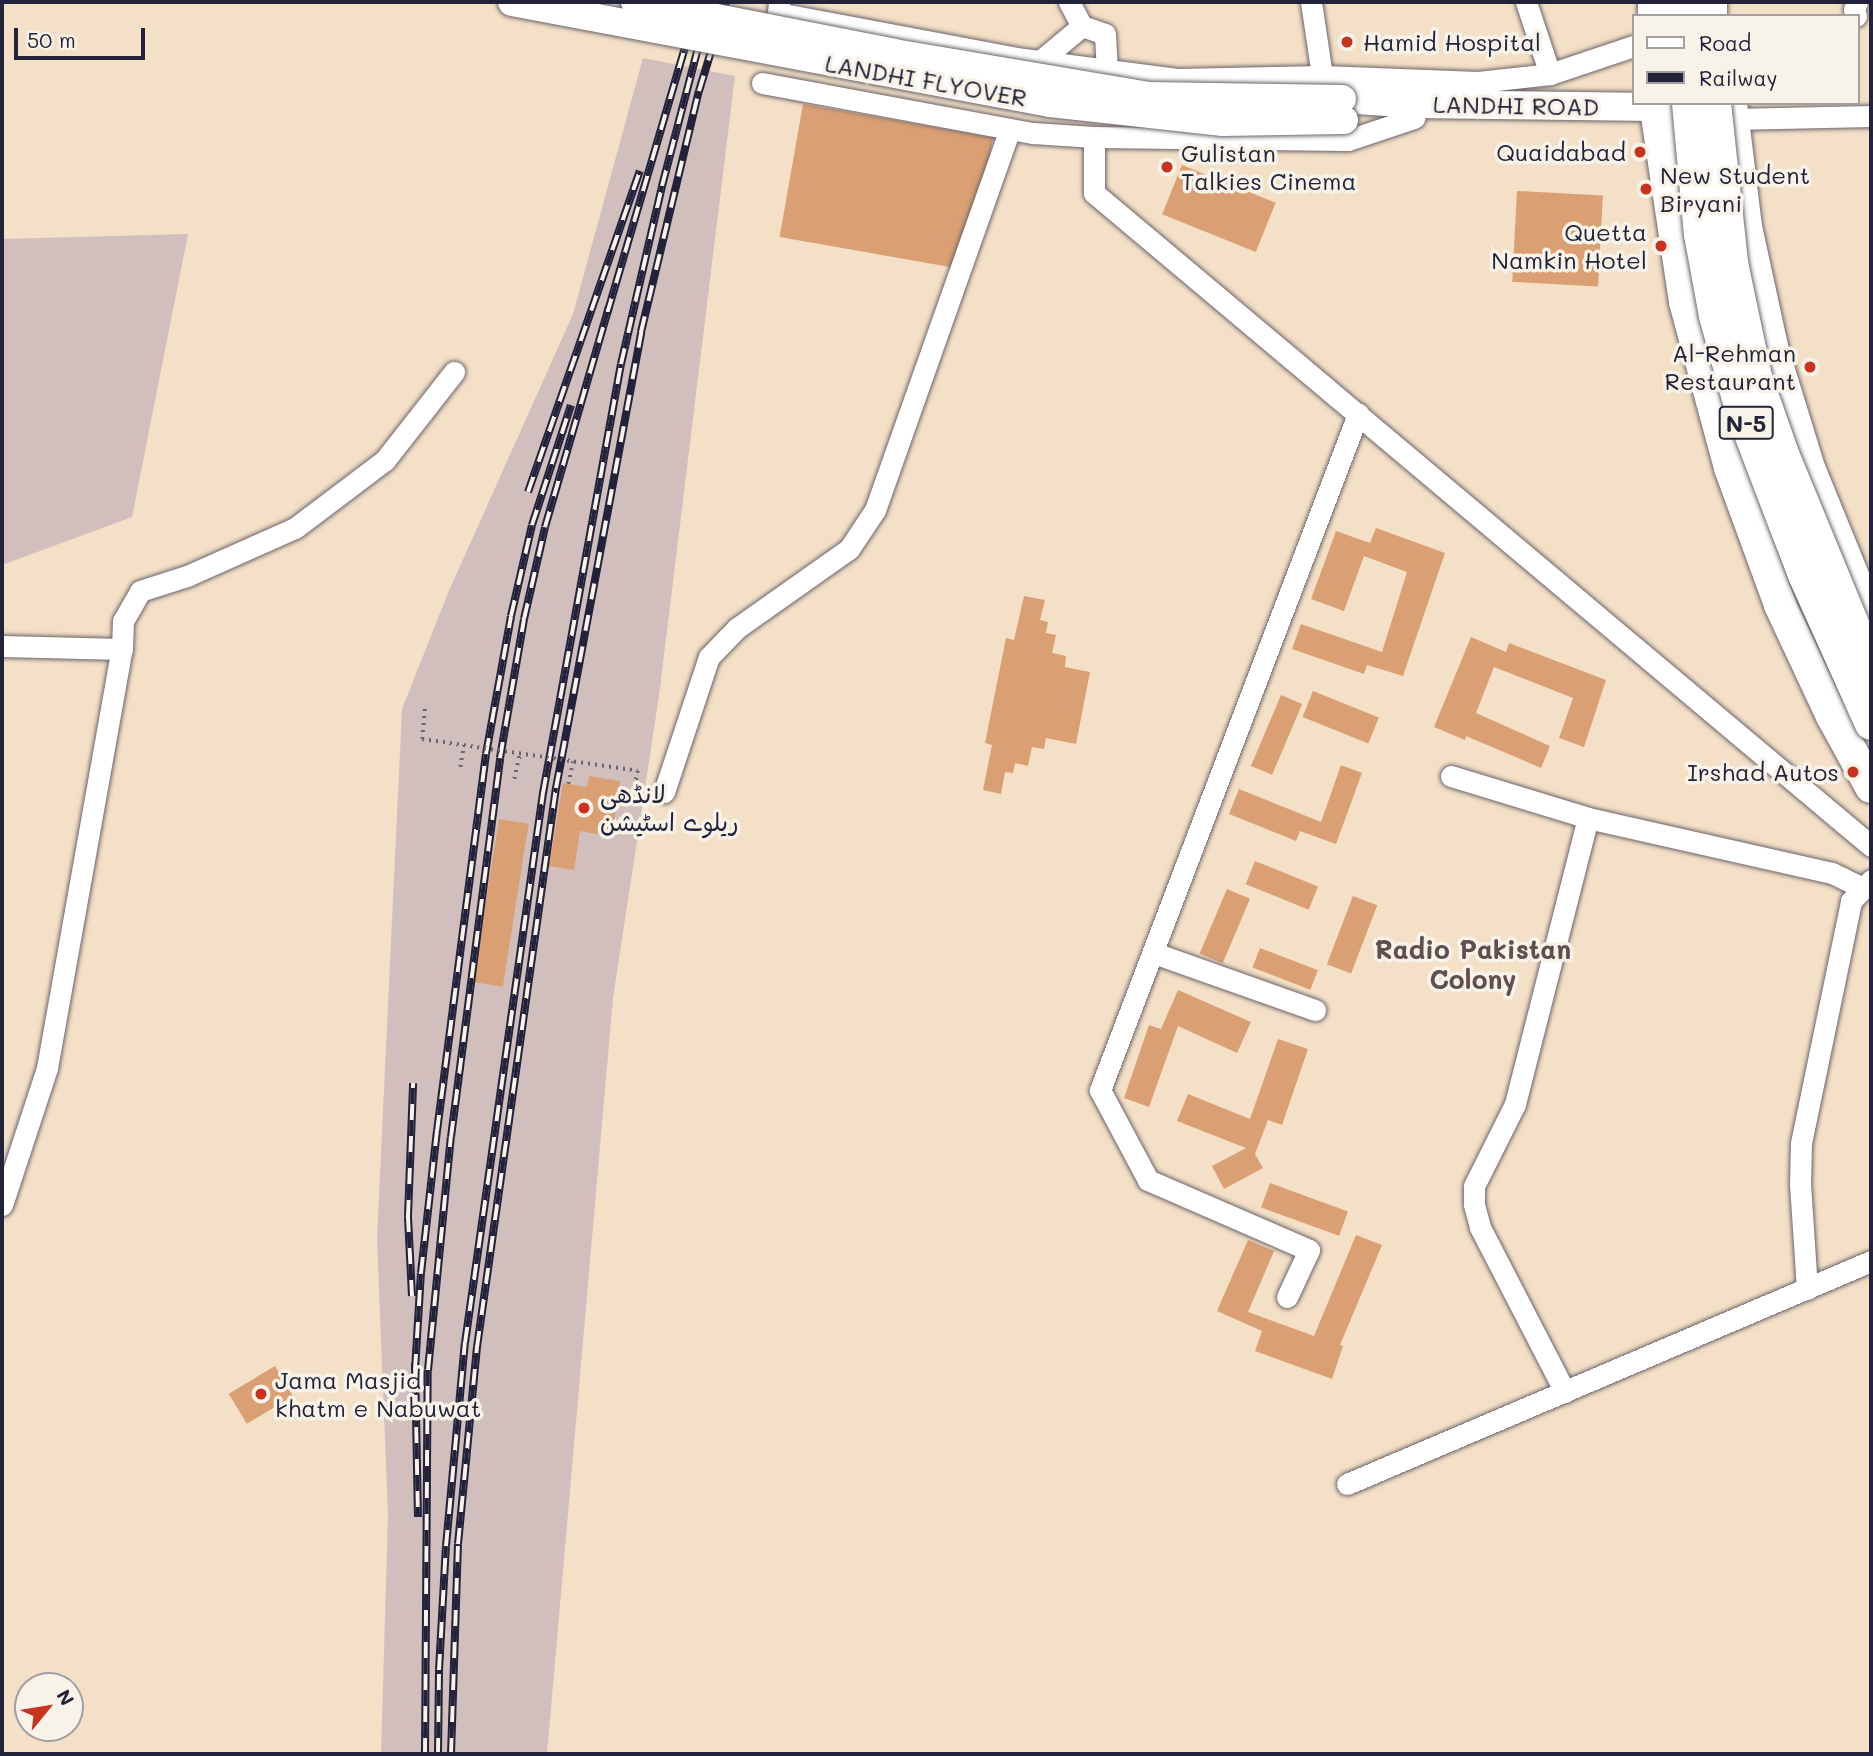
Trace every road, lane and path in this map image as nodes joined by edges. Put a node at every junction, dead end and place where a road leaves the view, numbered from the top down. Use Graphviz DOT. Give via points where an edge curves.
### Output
graph roads {
  1 [pos="512,2"];
  2 [pos="635,2"];
  3 [pos="779,2"];
  4 [pos="1069,2"];
  5 [pos="1311,2"];
  6 [pos="1526,2"];
  7 [pos="1082,26"];
  8 [pos="1632,46"];
  9 [pos="1040,61"];
  10 [pos="1107,69"];
  11 [pos="1550,74"];
  12 [pos="1322,76"];
  13 [pos="762,83"];
  14 [pos="1688,105"];
  15 [pos="1727,108"];
  16 [pos="1343,110"];
  17 [pos="1656,111"];
  18 [pos="1871,116"];
  19 [pos="1414,118"];
  20 [pos="1010,129"];
  21 [pos="1094,137"];
  22 [pos="454,372"];
  23 [pos="1358,414"];
  24 [pos="1871,620"];
  25 [pos="2,646"];
  26 [pos="122,649"];
  27 [pos="1871,668"];
  28 [pos="425,708"];
  29 [pos="1871,724"];
  30 [pos="464,745"];
  31 [pos="520,754"];
  32 [pos="573,762"];
  33 [pos="460,767"];
  34 [pos="1451,776"];
  35 [pos="514,779"];
  36 [pos="568,784"];
  37 [pos="635,787"];
  38 [pos="1871,787"];
  39 [pos="664,792"];
  40 [pos="1588,818"];
  41 [pos="1871,846"];
  42 [pos="1867,884"];
  43 [pos="1154,953"];
  44 [pos="1315,1010"];
  45 [pos="2,1205"];
  46 [pos="1871,1261"];
  47 [pos="1807,1289"];
  48 [pos="1287,1297"];
  49 [pos="1565,1392"];
  50 [pos="1347,1484"];
  1 -- 16 [label="main road, LANDHI FLYOVER, bridge" via="1050,103 1223,122"];
  2 -- 16 [label="main road, LANDHI FLYOVER, bridge" via="1147,96"];
  3 -- 9 [label="street" via="778,13"];
  4 -- 7 [label="street"];
  5 -- 12 [label="street"];
  6 -- 11 [label="street"];
  7 -- 9 [label="street"];
  7 -- 10 [label="street" via="1105,34"];
  8 -- 11 [label="street"];
  9 -- 10 [label="street"];
  10 -- 12 [label="street" via="1177,79"];
  11 -- 12 [label="street" via="1478,82"];
  13 -- 20 [label="street"];
  14 -- 29 [label="highway, N-5, bridge" via="1700,234 1715,316 1741,410 1804,575"];
  15 -- 17 [label="main road"];
  15 -- 18 [label="street"];
  15 -- 24 [label="highway" via="1755,277 1773,351 1809,468"];
  15 -- 27 [label="highway, N-5, bridge" via="1732,263 1756,377"];
  16 -- 17 [label="main road, LANDHI ROAD" via="1415,104"];
  16 -- 19 [label="main road, LANDHI ROAD"];
  17 -- 19 [label="main road, LANDHI ROAD"];
  17 -- 38 [label="highway" via="1685,302 1730,468 1780,605"];
  19 -- 21 [label="street" via="1348,140"];
  20 -- 21 [label="street"];
  20 -- 39 [label="street" via="875,510 849,549 737,628 709,657"];
  21 -- 23 [label="street" via="1094,192"];
  22 -- 26 [label="street" via="385,460 295,528 187,576 140,591 122,621"];
  23 -- 41 [label="street"];
  23 -- 43 [label="street"];
  25 -- 26 [label="street"];
  26 -- 45 [label="street" via="47,1068"];
  28 -- 30 [label="path, bridge" via="422,739"];
  30 -- 31 [label="path, bridge"];
  30 -- 33 [label="path"];
  31 -- 32 [label="path, bridge"];
  31 -- 35 [label="path"];
  32 -- 36 [label="path"];
  32 -- 37 [label="path, bridge" via="638,771"];
  34 -- 40 [label="street"];
  40 -- 42 [label="street"];
  40 -- 49 [label="street" via="1515,1104 1474,1186 1480,1227"];
  42 -- 47 [label="street" via="1851,901 1801,1143"];
  43 -- 44 [label="street"];
  43 -- 48 [label="street" via="1100,1090 1148,1180 1309,1250"];
  46 -- 47 [label="street"];
  47 -- 49 [label="street"];
  49 -- 50 [label="street"];
}
